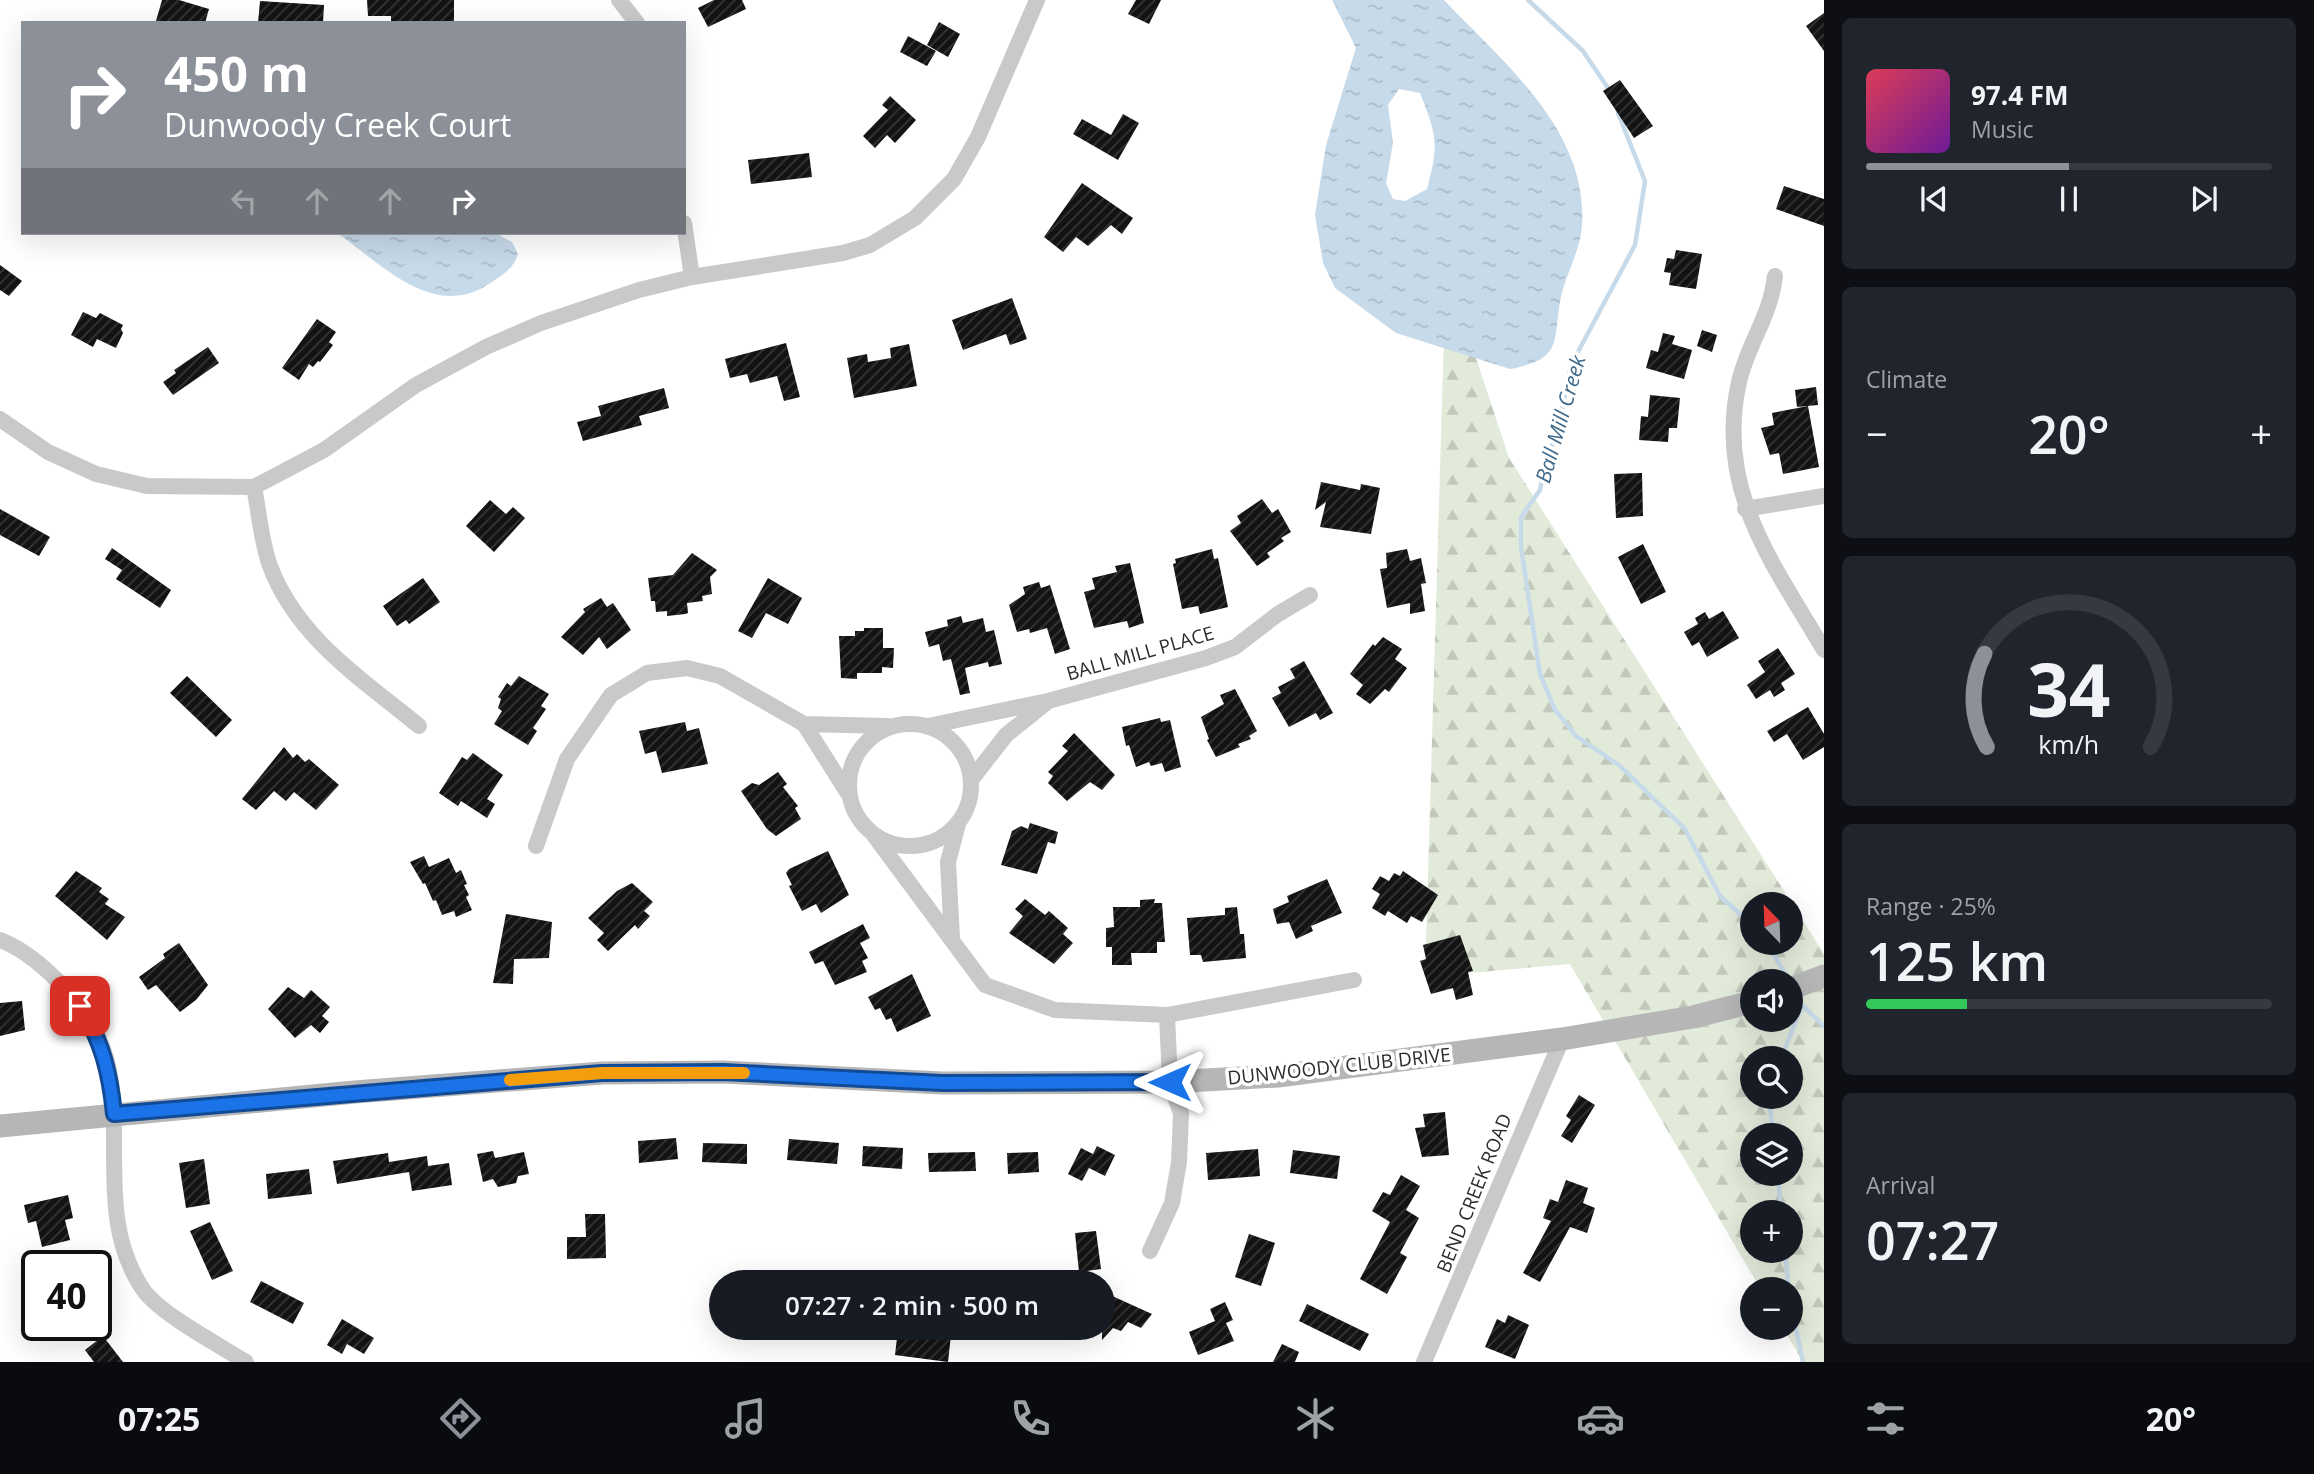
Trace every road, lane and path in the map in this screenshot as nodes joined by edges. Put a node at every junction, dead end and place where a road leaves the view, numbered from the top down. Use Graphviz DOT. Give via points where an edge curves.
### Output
graph roads {
  1 [pos="620,0"];
  2 [pos="1037,0"];
  3 [pos="636,21"];
  4 [pos="686,235"];
  5 [pos="1775,276"];
  6 [pos="692,277"];
  7 [pos="0,419"];
  8 [pos="254,487"];
  9 [pos="1824,496"];
  10 [pos="1745,509"];
  11 [pos="1310,595"];
  12 [pos="1824,650"];
  13 [pos="1048,701"];
  14 [pos="804,724"];
  15 [pos="419,726"];
  16 [pos="888,726"];
  17 [pos="928,726"];
  18 [pos="971,780"];
  19 [pos="849,795"];
  20 [pos="958,823"];
  21 [pos="873,834"];
  22 [pos="536,846"];
  23 [pos="952,939"];
  24 [pos="0,940"];
  25 [pos="1824,976"];
  26 [pos="1354,980"];
  27 [pos="1803,984"];
  28 [pos="1740,1005"];
  29 [pos="1167,1015"];
  30 [pos="1562,1038"];
  31 [pos="1170,1082"];
  32 [pos="114,1114"];
  33 [pos="0,1126"];
  34 [pos="1150,1251"];
  35 [pos="246,1362"];
  36 [pos="1424,1362"];
  1 -- 3 [label="street"];
  2 -- 6 [label="street" via="978,137 954,178 915,218 870,245 843,253"];
  4 -- 6 [label="street"];
  5 -- 10 [label="street" via="1772,304 1747,357 1735,406 1734,456"];
  6 -- 8 [label="street" via="590,306 486,347 416,385 324,450"];
  7 -- 8 [label="street" via="48,452 96,474 147,486"];
  8 -- 15 [label="street" via="269,563 296,616 326,650"];
  9 -- 10 [label="street"];
  10 -- 12 [label="street"];
  11 -- 13 [label="street, BALL MILL PLACE" via="1235,647"];
  13 -- 17 [label="street, BALL MILL PLACE"];
  13 -- 18 [label="street, BALL MILL PLACE" via="1006,735"];
  14 -- 16 [label="street"];
  14 -- 19 [label="street"];
  14 -- 22 [label="street" via="720,676 687,668 647,673 611,695 567,759"];
  16 -- 17 [label="street"];
  16 -- 19 [label="street" via="868,740 853,760"];
  17 -- 18 [label="street" via="959,747"];
  18 -- 20 [label="street" via="969,803"];
  19 -- 21 [label="street" via="858,817"];
  20 -- 21 [label="street" via="940,838 918,846 895,844"];
  20 -- 23 [label="street" via="947,862"];
  21 -- 23 [label="street"];
  23 -- 29 [label="street" via="985,985 1055,1010"];
  24 -- 32 [label="street" via="49,972 80,1006 97,1034 109,1070"];
  25 -- 27 [label="street"];
  26 -- 29 [label="street"];
  28 -- 30 [label="street, DUNWOODY CLUB DRIVE"];
  29 -- 31 [label="street"];
  30 -- 31 [label="street, DUNWOODY CLUB DRIVE" via="1278,1076"];
  30 -- 36 [label="street, BEND CREEK ROAD"];
  31 -- 32 [label="street, DUNWOODY CLUB DRIVE" via="942,1083 723,1072 602,1073"];
  31 -- 34 [label="street" via="1181,1114 1179,1162 1172,1203"];
  32 -- 33 [label="street, DUNWOODY CLUB DRIVE"];
  32 -- 35 [label="street" via="114,1214 142,1288 178,1319"];
}
